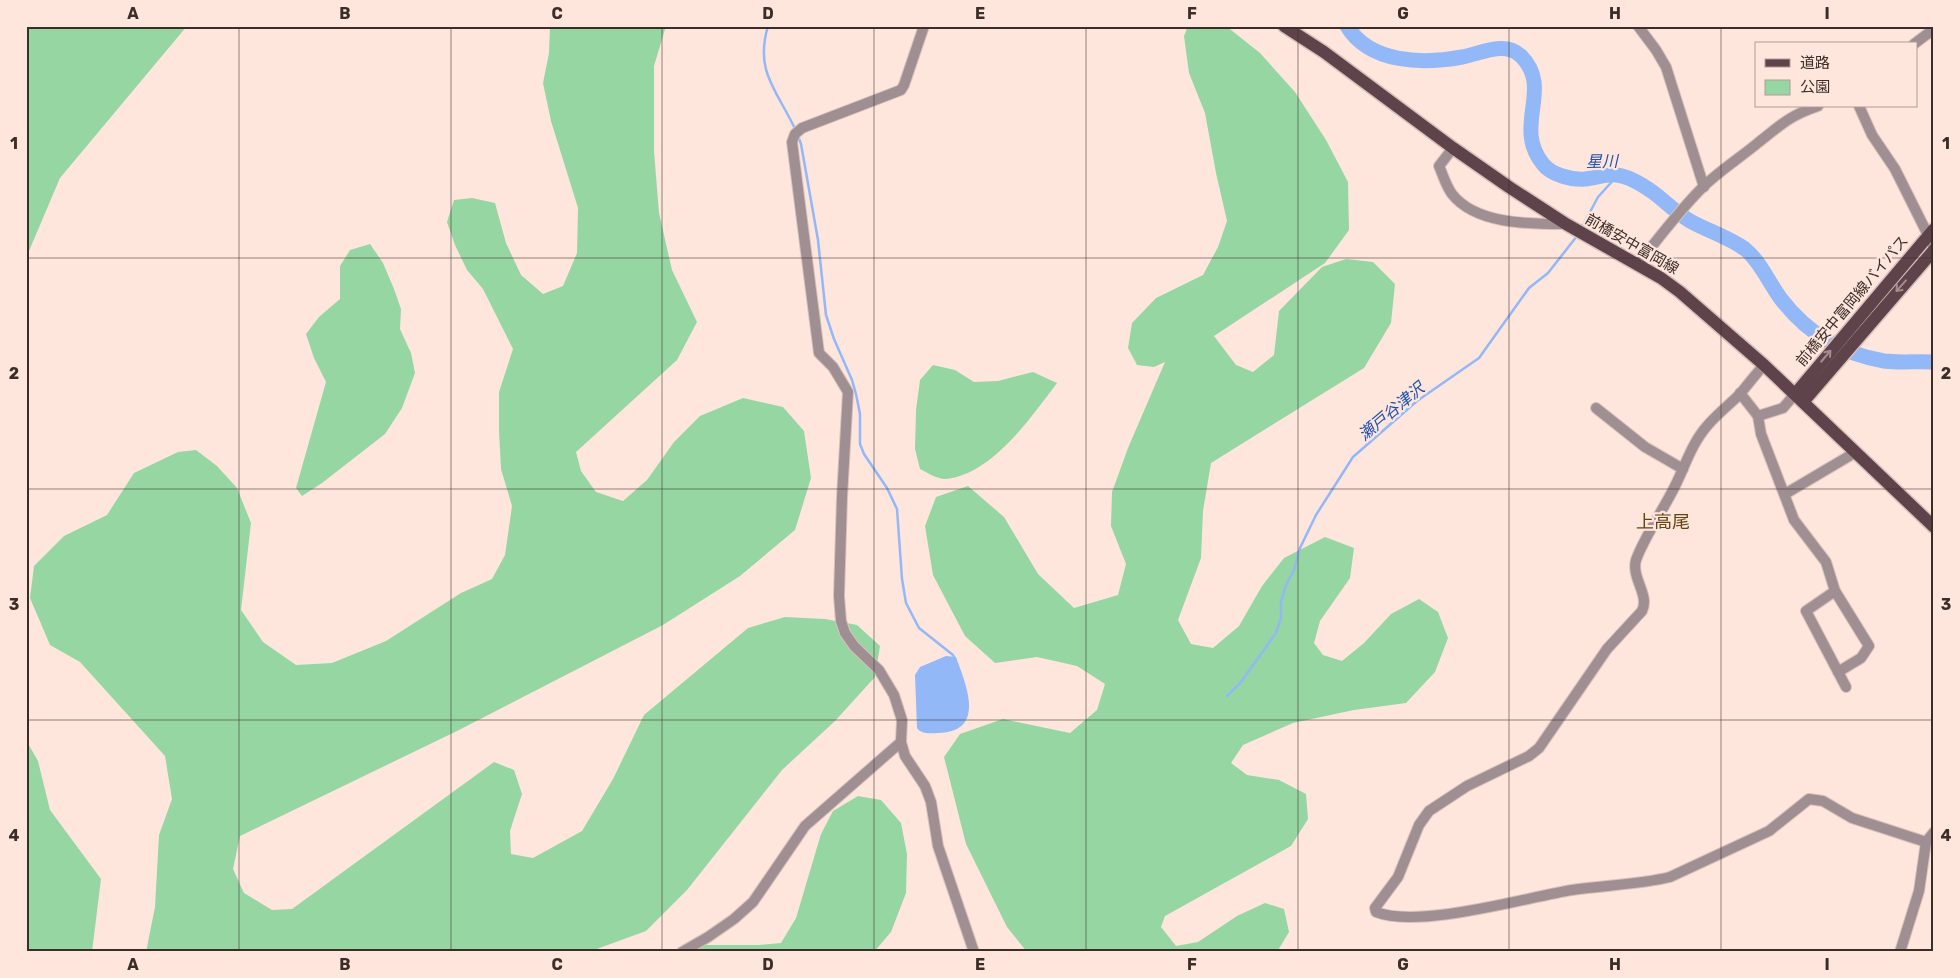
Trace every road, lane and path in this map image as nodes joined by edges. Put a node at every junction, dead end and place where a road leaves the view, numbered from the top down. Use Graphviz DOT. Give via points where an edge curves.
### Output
graph roads {
  1 [pos="924,26"];
  2 [pos="1284,26"];
  3 [pos="1638,26"];
  4 [pos="1934,29"];
  5 [pos="1917,42"];
  6 [pos="1813,108"];
  7 [pos="1860,108"];
  8 [pos="1453,148"];
  9 [pos="1704,187"];
  10 [pos="1566,224"];
  11 [pos="1932,241"];
  12 [pos="1637,264"];
  13 [pos="1764,365"];
  14 [pos="1740,393"];
  15 [pos="1799,398"];
  16 [pos="1596,408"];
  17 [pos="1758,416"];
  18 [pos="1856,452"];
  19 [pos="1683,469"];
  20 [pos="1785,494"];
  21 [pos="1934,527"];
  22 [pos="1835,591"];
  23 [pos="1838,672"];
  24 [pos="1846,687"];
  25 [pos="901,742"];
  26 [pos="1934,832"];
  27 [pos="1926,842"];
  28 [pos="682,952"];
  29 [pos="974,952"];
  30 [pos="1900,952"];
  1 -- 25 [label="street" via="901,90 802,128 794,134 792,142 818,353 833,367 848,392 842,497 841,622 854,646 879,670 894,695 902,720"];
  2 -- 8 [label="main road, 前橋安中富岡線"];
  3 -- 9 [label="street" via="1666,67"];
  4 -- 5 [label="street"];
  6 -- 9 [label="street" via="1784,121"];
  7 -- 11 [label="street"];
  8 -- 10 [label="main road, 前橋安中富岡線"];
  8 -- 10 [label="street" via="1439,166 1459,202 1492,218 1512,223"];
  9 -- 12 [label="street"];
  10 -- 12 [label="main road, 前橋安中富岡線"];
  11 -- 15 [label="main road, 前橋安中富岡線バイパス" via="1887,302"];
  12 -- 13 [label="main road, 前橋安中富岡線" via="1680,292"];
  13 -- 14 [label="street"];
  13 -- 15 [label="main road, 前橋安中富岡線"];
  14 -- 17 [label="street"];
  14 -- 19 [label="street" via="1706,426"];
  15 -- 17 [label="street" via="1783,408"];
  15 -- 18 [label="main road, 前橋安中富岡線"];
  16 -- 19 [label="street" via="1645,447"];
  17 -- 20 [label="street" via="1761,434"];
  18 -- 20 [label="street"];
  18 -- 21 [label="main road, 前橋安中富岡線"];
  19 -- 27 [label="street" via="1636,562 1635,575 1645,606 1642,611 1608,649 1539,748 1467,786 1429,811 1419,825 1398,877 1375,908 1376,912 1387,916 1441,914 1572,890 1656,881 1769,831 1809,799 1823,801 1852,818"];
  20 -- 22 [label="street" via="1794,520 1826,562"];
  22 -- 23 [label="street" via="1806,611"];
  22 -- 23 [label="street" via="1869,646 1861,658"];
  23 -- 24 [label="street"];
  25 -- 28 [label="street" via="805,826 753,902"];
  25 -- 29 [label="street" via="905,756 931,802 938,846"];
  26 -- 27 [label="street"];
  27 -- 30 [label="street" via="1919,891"];
}
